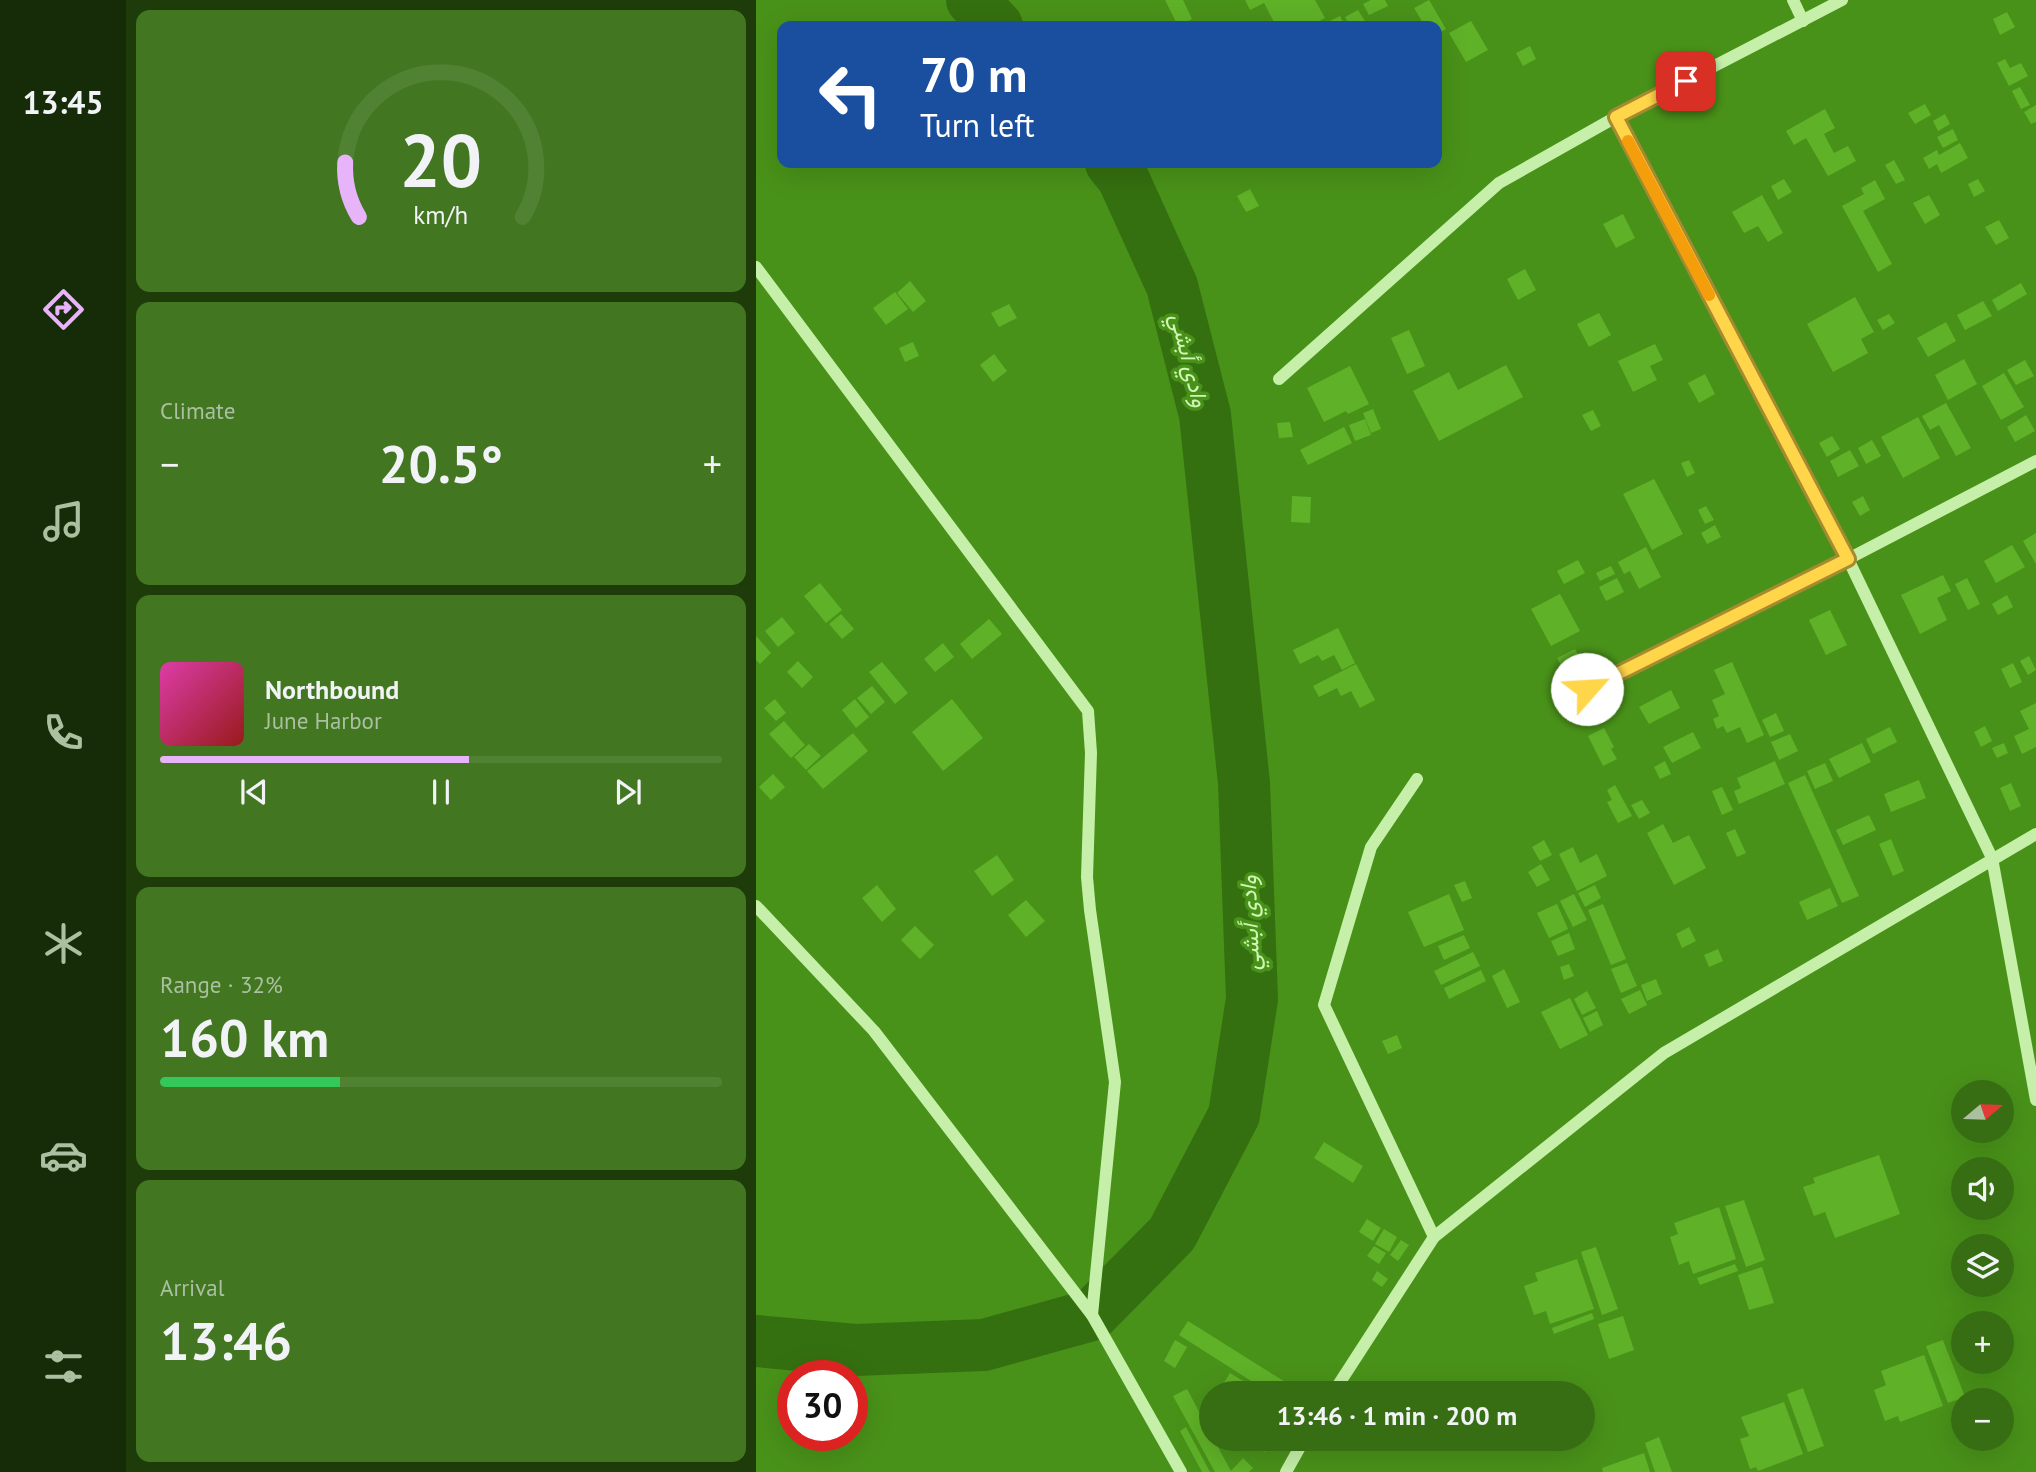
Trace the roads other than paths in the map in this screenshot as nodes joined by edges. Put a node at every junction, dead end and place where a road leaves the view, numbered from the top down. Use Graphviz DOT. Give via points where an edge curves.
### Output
graph roads {
  1 [pos="1793,0"];
  2 [pos="1842,0"];
  3 [pos="1803,21"];
  4 [pos="1616,117"];
  5 [pos="756,267"];
  6 [pos="1279,379"];
  7 [pos="2036,461"];
  8 [pos="1848,559"];
  9 [pos="1587,689"];
  10 [pos="1417,779"];
  11 [pos="2036,834"];
  12 [pos="1992,858"];
  13 [pos="756,906"];
  14 [pos="2036,1100"];
  15 [pos="1434,1237"];
  16 [pos="1092,1315"];
  17 [pos="1341,1381"];
  18 [pos="1298,1451"];
  19 [pos="1181,1472"];
  20 [pos="1286,1472"];
  1 -- 3 [label="street"];
  2 -- 3 [label="street"];
  3 -- 4 [label="street"];
  4 -- 6 [label="street" via="1499,183"];
  4 -- 8 [label="street"];
  5 -- 16 [label="street" via="1088,712 1087,877 1115,1083"];
  7 -- 8 [label="street"];
  8 -- 9 [label="street"];
  8 -- 12 [label="street"];
  10 -- 15 [label="street" via="1371,847 1324,1005"];
  11 -- 12 [label="street"];
  12 -- 14 [label="street"];
  12 -- 15 [label="street" via="1664,1053"];
  13 -- 16 [label="street" via="874,1031"];
  15 -- 17 [label="street"];
  16 -- 19 [label="street"];
  18 -- 20 [label="street"];
}
